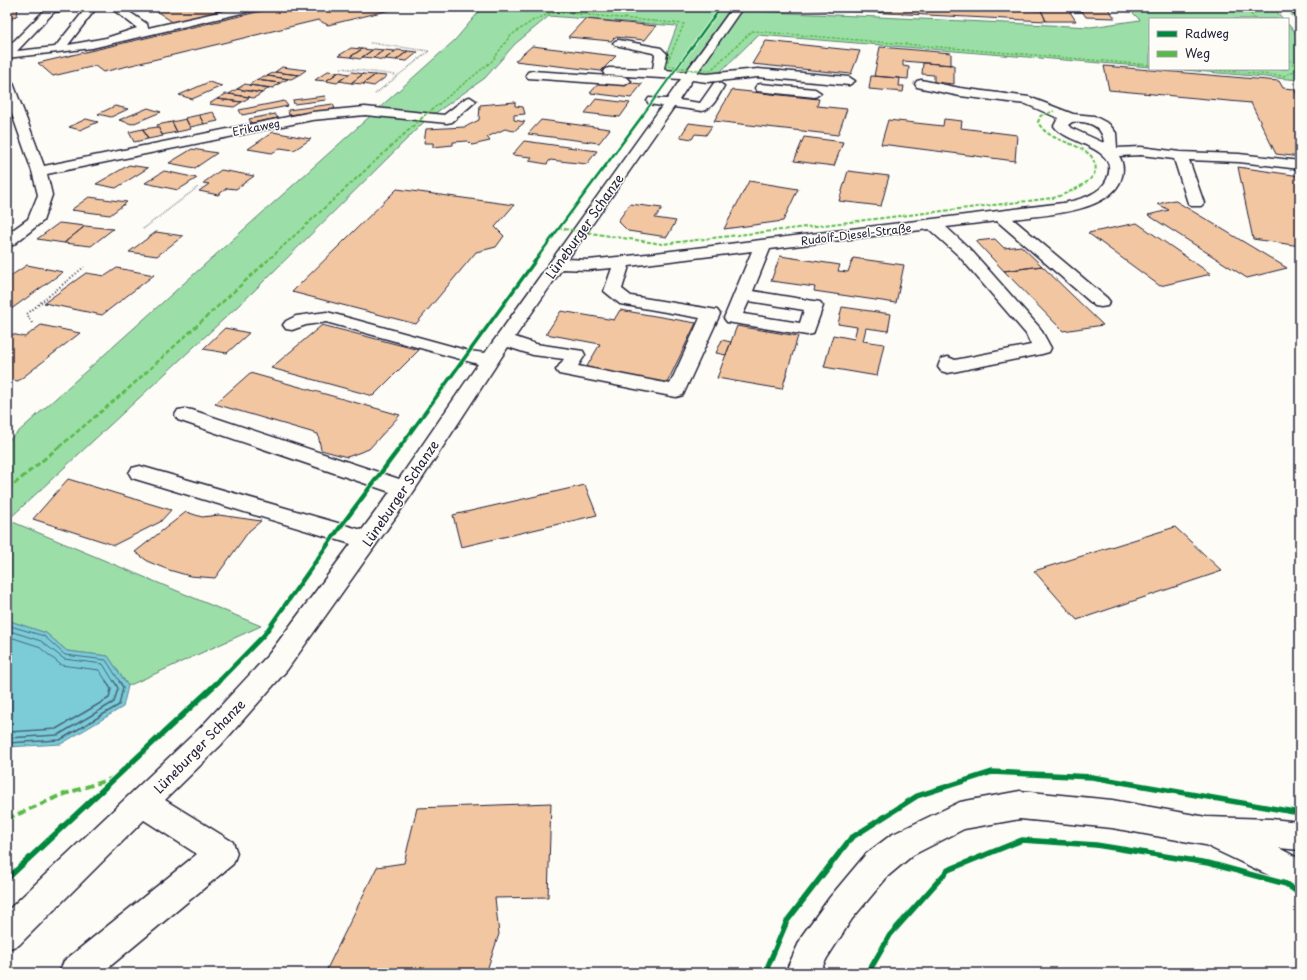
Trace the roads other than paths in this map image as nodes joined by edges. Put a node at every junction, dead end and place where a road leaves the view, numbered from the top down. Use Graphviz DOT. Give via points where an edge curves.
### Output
graph roads {
  1 [pos="70,7"];
  2 [pos="92,7"];
  3 [pos="115,7"];
  4 [pos="255,7"];
  5 [pos="738,7"];
  6 [pos="1294,7"];
  7 [pos="49,8"];
  8 [pos="1300,14"];
  9 [pos="125,36"];
  10 [pos="619,43"];
  11 [pos="59,49"];
  12 [pos="7,54"];
  13 [pos="661,74"];
  14 [pos="532,75"];
  15 [pos="612,75"];
  16 [pos="850,81"];
  17 [pos="7,83"];
  18 [pos="921,84"];
  19 [pos="718,86"];
  20 [pos="675,90"];
  21 [pos="815,93"];
  22 [pos="470,101"];
  23 [pos="326,103"];
  24 [pos="298,106"];
  25 [pos="12,110"];
  26 [pos="263,113"];
  27 [pos="284,113"];
  28 [pos="1070,118"];
  29 [pos="1109,152"];
  30 [pos="1180,156"];
  31 [pos="1300,165"];
  32 [pos="39,171"];
  33 [pos="1196,203"];
  34 [pos="1001,216"];
  35 [pos="934,225"];
  36 [pos="7,242"];
  37 [pos="763,245"];
  38 [pos="621,262"];
  39 [pos="557,264"];
  40 [pos="743,294"];
  41 [pos="1101,302"];
  42 [pos="292,325"];
  43 [pos="504,339"];
  44 [pos="490,360"];
  45 [pos="948,363"];
  46 [pos="184,414"];
  47 [pos="140,473"];
  48 [pos="404,489"];
  49 [pos="368,540"];
  50 [pos="143,803"];
  51 [pos="1206,831"];
  52 [pos="1300,836"];
  53 [pos="1300,875"];
  54 [pos="7,933"];
  55 [pos="76,973"];
  56 [pos="802,973"];
  1 -- 7 [label="street"];
  2 -- 11 [label="street"];
  3 -- 9 [label="street" via="142,26 141,30"];
  4 -- 9 [label="street"];
  5 -- 20 [label="street, Lüneburger Schanze"];
  6 -- 8 [label="street"];
  7 -- 12 [label="street" via="49,12"];
  9 -- 11 [label="street" via="110,41"];
  10 -- 13 [label="street" via="657,50 661,54 658,68"];
  11 -- 12 [label="street"];
  13 -- 15 [label="street"];
  13 -- 20 [label="street"];
  14 -- 15 [label="street" via="588,79"];
  15 -- 20 [label="street"];
  16 -- 20 [label="street" via="758,73 707,78"];
  17 -- 25 [label="street"];
  18 -- 28 [label="street, Rudolf-Diesel-Straße" via="1029,101"];
  19 -- 20 [label="street"];
  19 -- 20 [label="street" via="702,107"];
  19 -- 21 [label="street" via="747,86"];
  20 -- 39 [label="street, Lüneburger Schanze" via="593,215"];
  22 -- 27 [label="street, Erikaweg" via="447,119 360,111"];
  23 -- 24 [label="street"];
  25 -- 32 [label="street"];
  26 -- 27 [label="street"];
  27 -- 32 [label="street, Erikaweg"];
  28 -- 29 [label="street, Rudolf-Diesel-Straße" via="1086,118 1107,128 1112,142"];
  28 -- 29 [label="street" via="1062,121 1061,126"];
  29 -- 30 [label="street" via="1141,151"];
  29 -- 34 [label="street, Rudolf-Diesel-Straße" via="1116,162 1117,176 1103,194 1063,208"];
  30 -- 31 [label="street" via="1239,158"];
  30 -- 33 [label="street"];
  32 -- 36 [label="street" via="45,196 35,221"];
  34 -- 35 [label="street, Rudolf-Diesel-Straße"];
  34 -- 41 [label="street"];
  35 -- 37 [label="street, Rudolf-Diesel-Straße"];
  35 -- 45 [label="street" via="965,253 1034,332 1042,348 948,367"];
  37 -- 38 [label="street, Rudolf-Diesel-Straße"];
  37 -- 40 [label="street"];
  38 -- 39 [label="street, Rudolf-Diesel-Straße"];
  38 -- 43 [label="street" via="613,291 626,300 711,314 676,391 566,370 576,355 533,349"];
  39 -- 43 [label="street, Lüneburger Schanze"];
  42 -- 44 [label="street" via="302,320 326,317"];
  43 -- 44 [label="street, Lüneburger Schanze"];
  44 -- 48 [label="street, Lüneburger Schanze"];
  46 -- 48 [label="street"];
  47 -- 49 [label="street"];
  48 -- 49 [label="street, Lüneburger Schanze"];
  49 -- 50 [label="street, Lüneburger Schanze" via="278,662 211,736"];
  50 -- 54 [label="street, Lüneburger Schanze"];
  50 -- 55 [label="street" via="222,853"];
  51 -- 52 [label="street"];
  51 -- 53 [label="street"];
  51 -- 56 [label="street" via="1112,814 1020,805 960,816 902,845 877,865 832,921 815,946"];
}
